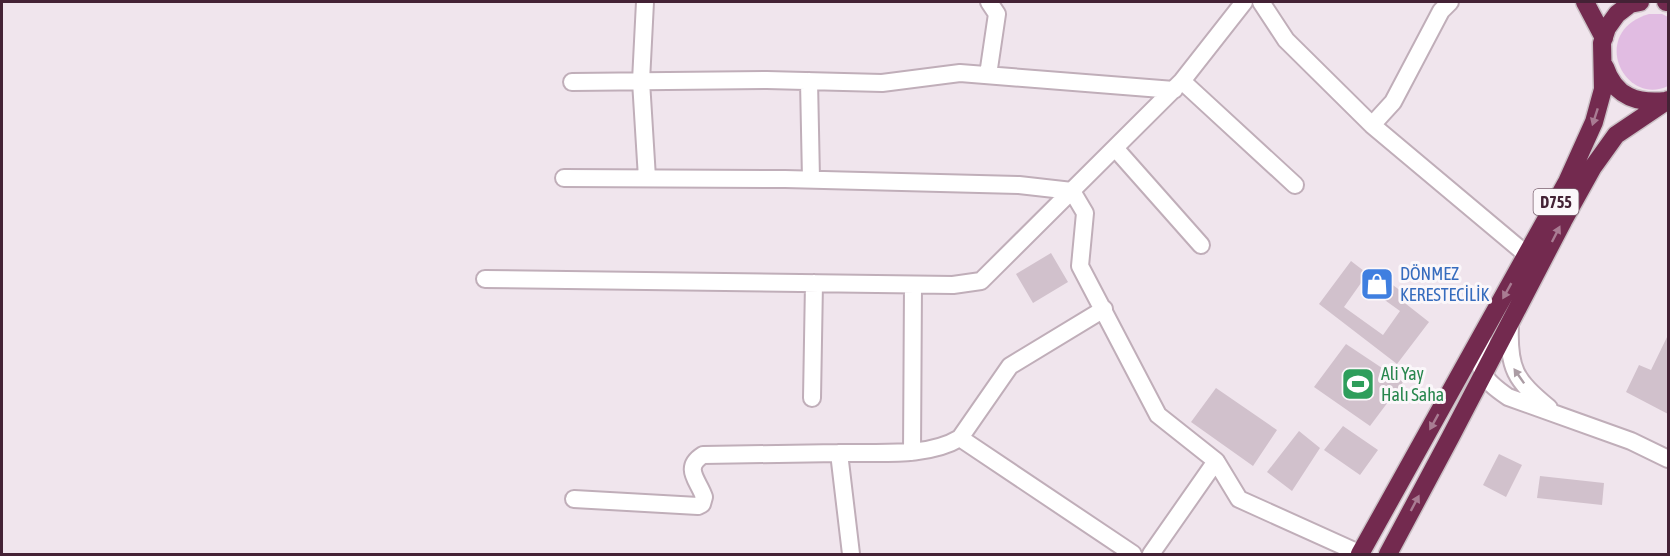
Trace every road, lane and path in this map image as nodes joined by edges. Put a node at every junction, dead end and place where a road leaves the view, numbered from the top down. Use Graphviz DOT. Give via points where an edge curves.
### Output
graph roads {
  1 [pos="645,2"];
  2 [pos="989,2"];
  3 [pos="1244,2"];
  4 [pos="1261,2"];
  5 [pos="1450,2"];
  6 [pos="1585,2"];
  7 [pos="1640,2"];
  8 [pos="1604,38"];
  9 [pos="1602,60"];
  10 [pos="988,75"];
  11 [pos="640,81"];
  12 [pos="809,81"];
  13 [pos="572,82"];
  14 [pos="1178,85"];
  15 [pos="1667,101"];
  16 [pos="1371,125"];
  17 [pos="1115,148"];
  18 [pos="564,178"];
  19 [pos="647,178"];
  20 [pos="811,179"];
  21 [pos="1295,185"];
  22 [pos="1072,191"];
  23 [pos="1201,245"];
  24 [pos="1527,255"];
  25 [pos="485,279"];
  26 [pos="814,284"];
  27 [pos="913,285"];
  28 [pos="1104,309"];
  29 [pos="1510,324"];
  30 [pos="1483,334"];
  31 [pos="1483,375"];
  32 [pos="1508,397"];
  33 [pos="812,398"];
  34 [pos="1468,404"];
  35 [pos="1557,415"];
  36 [pos="1613,435"];
  37 [pos="960,438"];
  38 [pos="1668,451"];
  39 [pos="912,452"];
  40 [pos="839,453"];
  41 [pos="1668,459"];
  42 [pos="1216,461"];
  43 [pos="1668,468"];
  44 [pos="574,499"];
  45 [pos="1360,554"];
  46 [pos="851,555"];
  47 [pos="1133,555"];
  48 [pos="1151,555"];
  49 [pos="1388,555"];
  1 -- 11 [label="street"];
  2 -- 10 [label="street" via="997,14"];
  3 -- 14 [label="street"];
  4 -- 16 [label="street" via="1286,40"];
  5 -- 16 [label="street" via="1441,11 1393,102"];
  6 -- 8 [label="highway"];
  7 -- 8 [label="highway" via="1617,14"];
  8 -- 9 [label="highway"];
  9 -- 15 [label="highway" via="1607,76 1631,98 1648,103"];
  9 -- 24 [label="highway, D755, one-way" via="1603,89 1594,122"];
  10 -- 12 [label="street" via="960,73 882,83"];
  10 -- 14 [label="street"];
  11 -- 12 [label="street"];
  11 -- 13 [label="street"];
  11 -- 19 [label="street"];
  12 -- 20 [label="street"];
  14 -- 17 [label="street"];
  14 -- 21 [label="street"];
  29 -- 15 [label="highway, D755, one-way" via="1593,167 1616,135"];
  16 -- 24 [label="street"];
  17 -- 22 [label="street"];
  17 -- 23 [label="street"];
  18 -- 19 [label="street"];
  19 -- 20 [label="street"];
  20 -- 22 [label="street" via="1019,185"];
  22 -- 27 [label="street" via="981,281"];
  22 -- 28 [label="street" via="1085,213 1080,266"];
  24 -- 30 [label="highway, D755, one-way"];
  25 -- 26 [label="street"];
  26 -- 27 [label="street"];
  26 -- 33 [label="street"];
  27 -- 39 [label="street"];
  28 -- 37 [label="street" via="1010,366"];
  28 -- 42 [label="street" via="1158,415"];
  29 -- 31 [label="highway, D755"];
  35 -- 29 [label="street, one-way" via="1515,374"];
  30 -- 31 [label="street" via="1479,353"];
  30 -- 45 [label="highway, D755, one-way"];
  31 -- 32 [label="street"];
  31 -- 34 [label="highway, D755"];
  32 -- 34 [label="street" via="1492,392 1480,394"];
  32 -- 35 [label="street"];
  49 -- 34 [label="highway, D755, one-way"];
  35 -- 36 [label="street"];
  36 -- 38 [label="street" via="1631,433"];
  36 -- 41 [label="street"];
  36 -- 43 [label="street" via="1623,446"];
  37 -- 39 [label="street" via="939,448"];
  37 -- 47 [label="street"];
  39 -- 40 [label="street"];
  40 -- 44 [label="street" via="703,456 693,468 704,497 699,506"];
  40 -- 46 [label="street"];
  42 -- 45 [label="street" via="1239,499"];
  42 -- 48 [label="street"];
}
